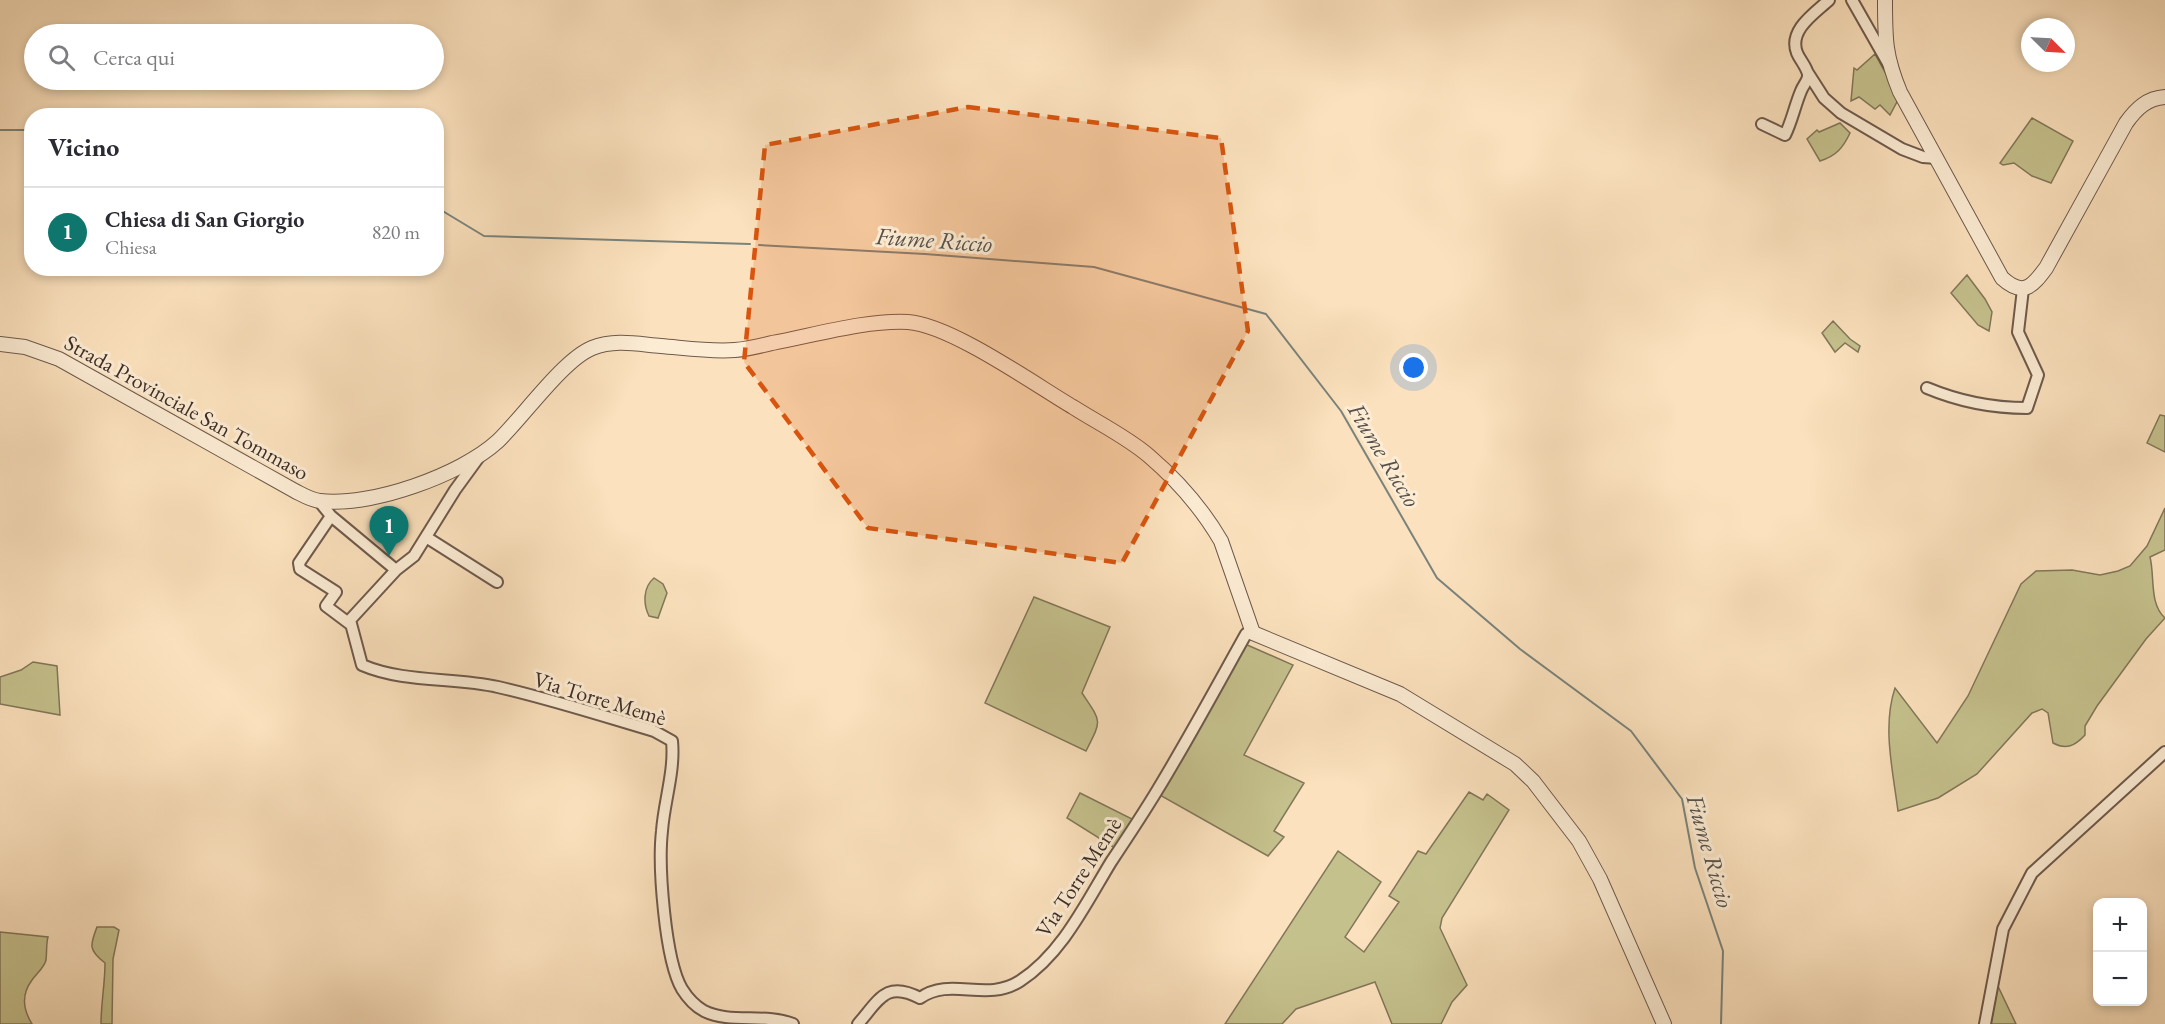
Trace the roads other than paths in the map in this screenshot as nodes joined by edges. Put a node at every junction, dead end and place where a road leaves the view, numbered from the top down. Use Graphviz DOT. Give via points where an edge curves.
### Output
graph roads {
  1 [pos="1829,0"];
  2 [pos="1852,0"];
  3 [pos="1885,0"];
  4 [pos="1889,66"];
  5 [pos="1808,73"];
  6 [pos="2165,97"];
  7 [pos="1762,124"];
  8 [pos="1937,158"];
  9 [pos="2023,289"];
  10 [pos="0,344"];
  11 [pos="1928,388"];
  12 [pos="481,454"];
  13 [pos="319,501"];
  14 [pos="331,516"];
  15 [pos="426,537"];
  16 [pos="396,570"];
  17 [pos="496,582"];
  18 [pos="350,624"];
  19 [pos="1253,633"];
  20 [pos="2165,752"];
  21 [pos="793,1024"];
  22 [pos="858,1024"];
  23 [pos="1664,1024"];
  24 [pos="1985,1024"];
  1 -- 5 [label="street" via="1796,36 1797,53"];
  2 -- 4 [label="street"];
  3 -- 4 [label="street"];
  4 -- 8 [label="street"];
  5 -- 7 [label="street" via="1785,135"];
  5 -- 8 [label="street" via="1824,98 1841,113 1902,149"];
  6 -- 9 [label="street" via="2147,102 2126,123 2046,268 2035,284"];
  8 -- 9 [label="street" via="2002,278"];
  9 -- 11 [label="street" via="2019,332 2038,375 2027,408 1952,398"];
  10 -- 13 [label="street, Strada Provinciale San Tommaso" via="25,347 59,359"];
  12 -- 13 [label="street, Strada Provinciale San Tommaso" via="439,477 407,488 367,498"];
  12 -- 15 [label="street"];
  12 -- 19 [label="street, Strada Provinciale San Tommaso" via="578,356 604,344 629,342 737,350 880,323 913,322 954,338 1006,366 1128,441 1162,468 1221,542"];
  13 -- 14 [label="street"];
  14 -- 16 [label="street"];
  14 -- 18 [label="street" via="299,563 300,569 336,592 326,606"];
  15 -- 16 [label="street" via="414,556"];
  15 -- 17 [label="street"];
  16 -- 18 [label="street"];
  18 -- 21 [label="street, Via Torre Memè" via="362,665 377,671 497,687 654,731 672,741 661,833 662,877 666,926 681,988 692,1002 712,1015"];
  19 -- 22 [label="street, Via Torre Memè" via="1246,634 1159,788 1059,945 1042,963 1005,989 945,988 920,998 896,990 885,993"];
  19 -- 23 [label="street" via="1400,694 1515,764 1579,841 1600,879"];
  20 -- 24 [label="street" via="2032,873 2003,928"];
}
